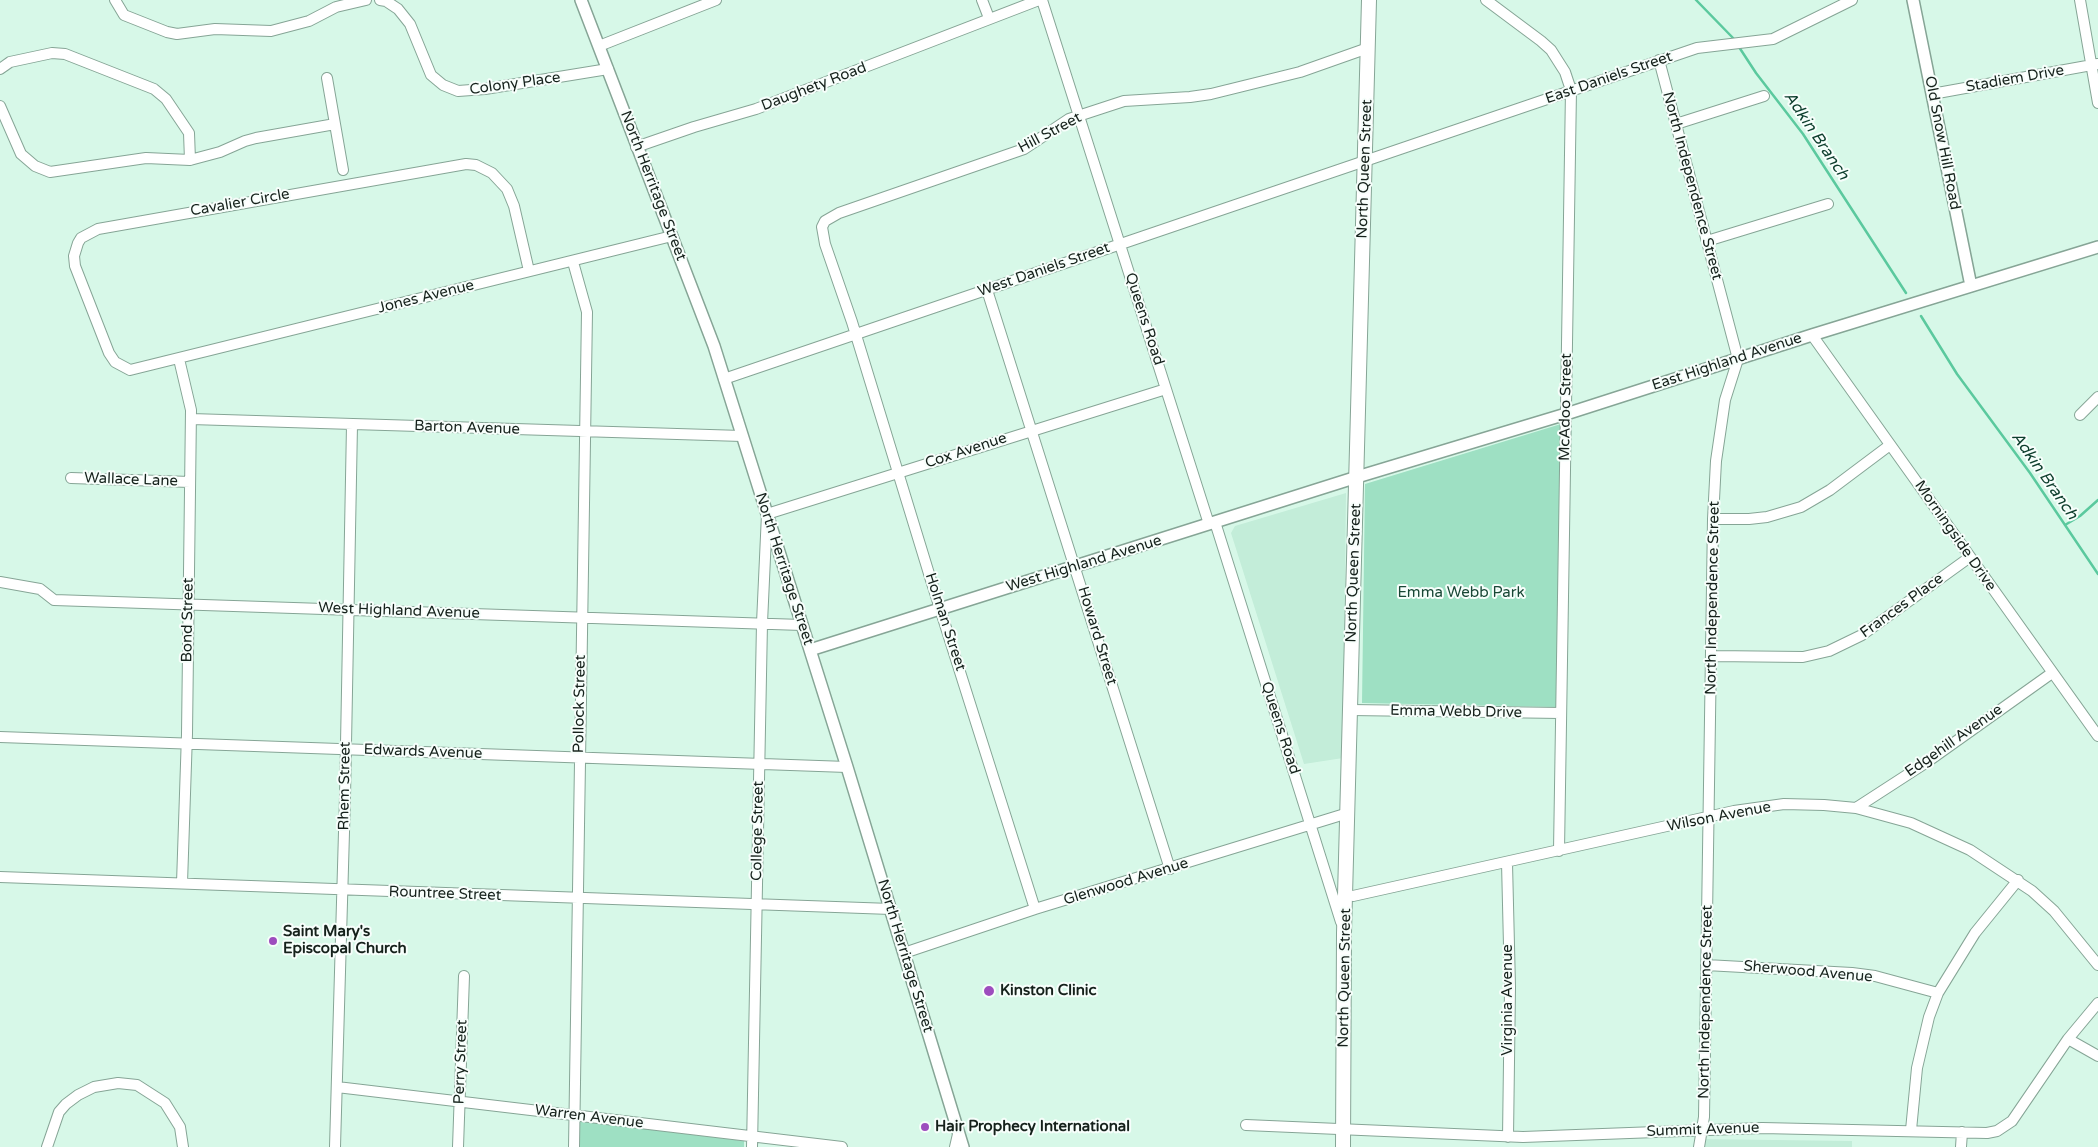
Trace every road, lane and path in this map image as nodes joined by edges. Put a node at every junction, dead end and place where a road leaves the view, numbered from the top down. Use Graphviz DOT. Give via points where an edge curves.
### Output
graph roads {
  1 [pos="115,0"];
  2 [pos="366,0"];
  3 [pos="380,0"];
  4 [pos="581,0"];
  5 [pos="716,0"];
  6 [pos="982,0"];
  7 [pos="1040,0"];
  8 [pos="1369,0"];
  9 [pos="1486,0"];
  10 [pos="1852,0"];
  11 [pos="1913,0"];
  12 [pos="2080,0"];
  13 [pos="989,18"];
  14 [pos="599,46"];
  15 [pos="1368,48"];
  16 [pos="1659,60"];
  17 [pos="2094,65"];
  18 [pos="0,69"];
  19 [pos="608,69"];
  20 [pos="327,78"];
  21 [pos="1572,90"];
  22 [pos="1932,94"];
  23 [pos="1764,96"];
  24 [pos="2098,103"];
  25 [pos="0,106"];
  26 [pos="1080,116"];
  27 [pos="335,124"];
  28 [pos="1676,124"];
  29 [pos="636,147"];
  30 [pos="190,160"];
  31 [pos="1365,160"];
  32 [pos="343,170"];
  33 [pos="1828,204"];
  34 [pos="672,236"];
  35 [pos="1707,241"];
  36 [pos="1120,243"];
  37 [pos="2098,247"];
  38 [pos="573,262"];
  39 [pos="529,272"];
  40 [pos="1971,286"];
  41 [pos="987,290"];
  42 [pos="856,335"];
  43 [pos="1812,335"];
  44 [pos="179,359"];
  45 [pos="1738,359"];
  46 [pos="724,380"];
  47 [pos="1166,389"];
  48 [pos="2098,397"];
  49 [pos="1566,414"];
  50 [pos="2080,415"];
  51 [pos="191,419"];
  52 [pos="352,425"];
  53 [pos="1032,430"];
  54 [pos="585,432"];
  55 [pos="742,436"];
  56 [pos="1890,445"];
  57 [pos="899,473"];
  58 [pos="1357,477"];
  59 [pos="71,478"];
  60 [pos="190,482"];
  61 [pos="766,514"];
  62 [pos="1713,519"];
  63 [pos="1212,523"];
  64 [pos="1970,557"];
  65 [pos="1075,566"];
  66 [pos="0,582"];
  67 [pos="188,604"];
  68 [pos="940,608"];
  69 [pos="348,609"];
  70 [pos="582,617"];
  71 [pos="762,623"];
  72 [pos="802,625"];
  73 [pos="810,650"];
  74 [pos="1712,656"];
  75 [pos="2052,673"];
  76 [pos="1351,710"];
  77 [pos="1561,713"];
  78 [pos="2098,736"];
  79 [pos="0,738"];
  80 [pos="186,744"];
  81 [pos="346,749"];
  82 [pos="579,758"];
  83 [pos="759,763"];
  84 [pos="846,767"];
  85 [pos="1856,808"];
  86 [pos="1348,813"];
  87 [pos="1709,817"];
  88 [pos="1311,824"];
  89 [pos="1559,851"];
  90 [pos="1507,863"];
  91 [pos="1170,869"];
  92 [pos="0,877"];
  93 [pos="2018,880"];
  94 [pos="182,883"];
  95 [pos="343,890"];
  96 [pos="1353,896"];
  97 [pos="577,898"];
  98 [pos="757,905"];
  99 [pos="891,909"];
  100 [pos="1036,909"];
  101 [pos="1344,933"];
  102 [pos="904,953"];
  103 [pos="1706,964"];
  104 [pos="2098,965"];
  105 [pos="464,976"];
  106 [pos="1938,993"];
  107 [pos="2098,1003"];
  108 [pos="2068,1039"];
  109 [pos="2098,1056"];
  110 [pos="337,1087"];
  111 [pos="459,1101"];
  112 [pos="574,1115"];
  113 [pos="1246,1125"];
  114 [pos="1343,1129"];
  115 [pos="1702,1129"];
  116 [pos="1911,1130"];
  117 [pos="1962,1132"];
  118 [pos="958,1134"];
  119 [pos="1508,1137"];
  120 [pos="752,1142"];
  121 [pos="47,1147"];
  122 [pos="183,1147"];
  123 [pos="335,1147"];
  124 [pos="458,1147"];
  125 [pos="574,1147"];
  126 [pos="842,1147"];
  127 [pos="955,1147"];
  128 [pos="963,1147"];
  129 [pos="1343,1147"];
  130 [pos="1699,1147"];
  131 [pos="1962,1147"];
  1 -- 2 [label="street" via="124,15 177,34 215,29 271,31 309,21 336,6"];
  3 -- 19 [label="street, Colony Place" via="398,9 410,24 431,75 458,91"];
  4 -- 14 [label="street, North Herritage Street"];
  5 -- 14 [label="street"];
  6 -- 13 [label="street"];
  7 -- 13 [label="street, Queens Road"];
  7 -- 26 [label="street, Queens Road"];
  8 -- 15 [label="main road, North Queen Street"];
  9 -- 21 [label="street, McAdoo Street" via="1551,50"];
  10 -- 16 [label="street, East Daniels Street" via="1773,39 1697,48"];
  11 -- 22 [label="street, Old Snow Hill Road"];
  12 -- 17 [label="street"];
  13 -- 29 [label="street, Daughety Road" via="756,109"];
  14 -- 19 [label="street, North Herritage Street"];
  15 -- 26 [label="street, Hill Street" via="1300,72 1211,94 1124,101"];
  15 -- 31 [label="main road, North Queen Street"];
  16 -- 21 [label="street, East Daniels Street"];
  16 -- 28 [label="street, North Independence Street"];
  17 -- 22 [label="street, Stadiem Drive"];
  17 -- 24 [label="street"];
  18 -- 30 [label="street" via="10,62 52,53 65,54 154,89 166,99 189,134"];
  19 -- 29 [label="street, North Herritage Street"];
  20 -- 27 [label="street"];
  21 -- 31 [label="street, East Daniels Street"];
  21 -- 49 [label="street, McAdoo Street"];
  22 -- 40 [label="street, Old Snow Hill Road"];
  23 -- 28 [label="street"];
  25 -- 30 [label="street" via="21,154 35,166 50,172 146,158"];
  26 -- 36 [label="street, Queens Road"];
  26 -- 42 [label="street, Hill Street" via="1069,119 1024,149 838,213 825,221 822,234"];
  27 -- 30 [label="street" via="256,138"];
  27 -- 32 [label="street"];
  28 -- 35 [label="street, North Independence Street"];
  29 -- 34 [label="street, North Herritage Street"];
  31 -- 36 [label="street, West Daniels Street"];
  31 -- 58 [label="main road, North Queen Street"];
  33 -- 35 [label="street"];
  34 -- 38 [label="street, Jones Avenue"];
  34 -- 46 [label="street, North Herritage Street"];
  35 -- 45 [label="street, North Independence Street"];
  36 -- 41 [label="street, West Daniels Street"];
  36 -- 47 [label="street, Queens Road"];
  37 -- 40 [label="street, East Highland Avenue"];
  38 -- 39 [label="street, Jones Avenue"];
  38 -- 54 [label="street, Pollock Street" via="587,312"];
  39 -- 44 [label="street, Jones Avenue"];
  39 -- 44 [label="street, Cavalier Circle" via="507,189 492,173 466,164 112,226 81,238 74,256 75,266 108,352 115,362 130,370"];
  40 -- 43 [label="street, East Highland Avenue"];
  41 -- 42 [label="street, West Daniels Street"];
  41 -- 53 [label="street, Howard Street"];
  42 -- 46 [label="street, West Daniels Street"];
  42 -- 57 [label="street, Holman Street"];
  43 -- 45 [label="street, East Highland Avenue"];
  43 -- 56 [label="street, Morningside Drive"];
  44 -- 51 [label="street, Bond Street"];
  45 -- 49 [label="street, East Highland Avenue"];
  45 -- 62 [label="street, North Independence Street" via="1725,400 1719,434"];
  46 -- 55 [label="street, North Herritage Street"];
  47 -- 53 [label="street, Cox Avenue"];
  47 -- 63 [label="street, Queens Road"];
  48 -- 50 [label="street"];
  49 -- 58 [label="street, East Highland Avenue"];
  49 -- 77 [label="street, McAdoo Street"];
  51 -- 52 [label="street, Barton Avenue"];
  51 -- 60 [label="street, Bond Street"];
  52 -- 54 [label="street, Barton Avenue"];
  52 -- 69 [label="street, Rhem Street"];
  53 -- 57 [label="street, Cox Avenue"];
  53 -- 65 [label="street, Howard Street"];
  54 -- 55 [label="street, Barton Avenue"];
  54 -- 70 [label="street, Pollock Street"];
  55 -- 61 [label="street, North Herritage Street"];
  56 -- 62 [label="street" via="1830,490 1802,506 1749,520"];
  56 -- 64 [label="street, Morningside Drive"];
  57 -- 61 [label="street, Cox Avenue"];
  57 -- 68 [label="street, Holman Street"];
  58 -- 63 [label="street, West Highland Avenue"];
  58 -- 76 [label="main road, North Queen Street"];
  59 -- 60 [label="street, Wallace Lane"];
  60 -- 67 [label="street, Bond Street"];
  61 -- 71 [label="street, College Street"];
  61 -- 72 [label="street, North Herritage Street"];
  62 -- 74 [label="street, North Independence Street"];
  63 -- 65 [label="street, West Highland Avenue"];
  63 -- 88 [label="street, Queens Road"];
  64 -- 74 [label="street, Frances Place" via="1862,636 1829,651 1803,657"];
  64 -- 75 [label="street, Morningside Drive"];
  65 -- 68 [label="street, West Highland Avenue"];
  65 -- 91 [label="street, Howard Street"];
  66 -- 67 [label="street, West Highland Avenue" via="40,589 54,600"];
  67 -- 69 [label="street, West Highland Avenue"];
  67 -- 80 [label="street, Bond Street"];
  68 -- 73 [label="street, West Highland Avenue"];
  68 -- 100 [label="street, Holman Street"];
  69 -- 70 [label="street, West Highland Avenue"];
  69 -- 81 [label="street, Rhem Street"];
  70 -- 71 [label="street, West Highland Avenue"];
  70 -- 82 [label="street, Pollock Street"];
  71 -- 72 [label="street, West Highland Avenue"];
  71 -- 83 [label="street, College Street"];
  72 -- 73 [label="street, North Herritage Street"];
  73 -- 84 [label="street, North Herritage Street"];
  74 -- 87 [label="street, North Independence Street"];
  75 -- 78 [label="street, Morningside Drive"];
  75 -- 85 [label="street, Edgehill Avenue"];
  76 -- 77 [label="street, Emma Webb Drive"];
  76 -- 86 [label="main road, North Queen Street"];
  77 -- 89 [label="street, McAdoo Street"];
  79 -- 80 [label="street, Edwards Avenue"];
  80 -- 81 [label="street, Edwards Avenue"];
  80 -- 94 [label="street, Bond Street"];
  81 -- 82 [label="street, Edwards Avenue"];
  81 -- 95 [label="street, Rhem Street"];
  82 -- 83 [label="street, Edwards Avenue"];
  82 -- 97 [label="street, Pollock Street"];
  83 -- 84 [label="street, Edwards Avenue"];
  83 -- 98 [label="street, College Street"];
  84 -- 99 [label="street, North Herritage Street"];
  85 -- 87 [label="street, Wilson Avenue" via="1784,804"];
  85 -- 93 [label="street, Wilson Avenue" via="1924,828 1970,850"];
  86 -- 88 [label="street, Glenwood Avenue"];
  86 -- 101 [label="main road, North Queen Street"];
  87 -- 89 [label="street, Wilson Avenue"];
  87 -- 103 [label="street, North Independence Street"];
  88 -- 91 [label="street, Glenwood Avenue"];
  88 -- 101 [label="street, Queens Road"];
  89 -- 90 [label="street, Wilson Avenue"];
  90 -- 96 [label="street, Wilson Avenue"];
  90 -- 119 [label="street, Virginia Avenue" via="1510,987"];
  91 -- 100 [label="street, Glenwood Avenue"];
  92 -- 94 [label="street, Rountree Street"];
  93 -- 104 [label="street, Wilson Avenue" via="2054,911"];
  93 -- 106 [label="street" via="1975,933"];
  94 -- 95 [label="street, Rountree Street"];
  95 -- 97 [label="street, Rountree Street"];
  95 -- 110 [label="street, Rhem Street"];
  97 -- 98 [label="street, Rountree Street"];
  97 -- 112 [label="street, Pollock Street"];
  98 -- 99 [label="street, Rountree Street"];
  98 -- 120 [label="street, College Street"];
  99 -- 102 [label="street, North Herritage Street"];
  100 -- 102 [label="street, Glenwood Avenue"];
  101 -- 114 [label="main road, North Queen Street"];
  102 -- 118 [label="street, North Herritage Street"];
  103 -- 106 [label="street, Sherwood Avenue" via="1852,972"];
  103 -- 115 [label="street, North Independence Street"];
  105 -- 111 [label="street, Perry Street"];
  106 -- 116 [label="street" via="1917,1068"];
  107 -- 108 [label="street, Summit Avenue"];
  108 -- 109 [label="street"];
  108 -- 117 [label="street, Summit Avenue" via="2006,1126 1987,1133"];
  110 -- 111 [label="street, Warren Avenue"];
  110 -- 123 [label="street, Rhem Street"];
  111 -- 112 [label="street, Warren Avenue"];
  111 -- 124 [label="street, Perry Street"];
  112 -- 120 [label="street, Warren Avenue"];
  112 -- 125 [label="street, Pollock Street"];
  113 -- 114 [label="street, Summit Avenue"];
  114 -- 119 [label="street, Summit Avenue"];
  114 -- 129 [label="main road, North Queen Street"];
  115 -- 116 [label="street, Summit Avenue"];
  115 -- 119 [label="street, Summit Avenue"];
  115 -- 130 [label="street, North Independence Street"];
  116 -- 117 [label="street, Summit Avenue"];
  117 -- 131 [label="street"];
  118 -- 127 [label="street"];
  118 -- 128 [label="street, North Herritage Street"];
  120 -- 126 [label="street, Warren Avenue"];
  121 -- 122 [label="street" via="66,1104 94,1087 118,1084 137,1085 165,1103 180,1127"];
}
